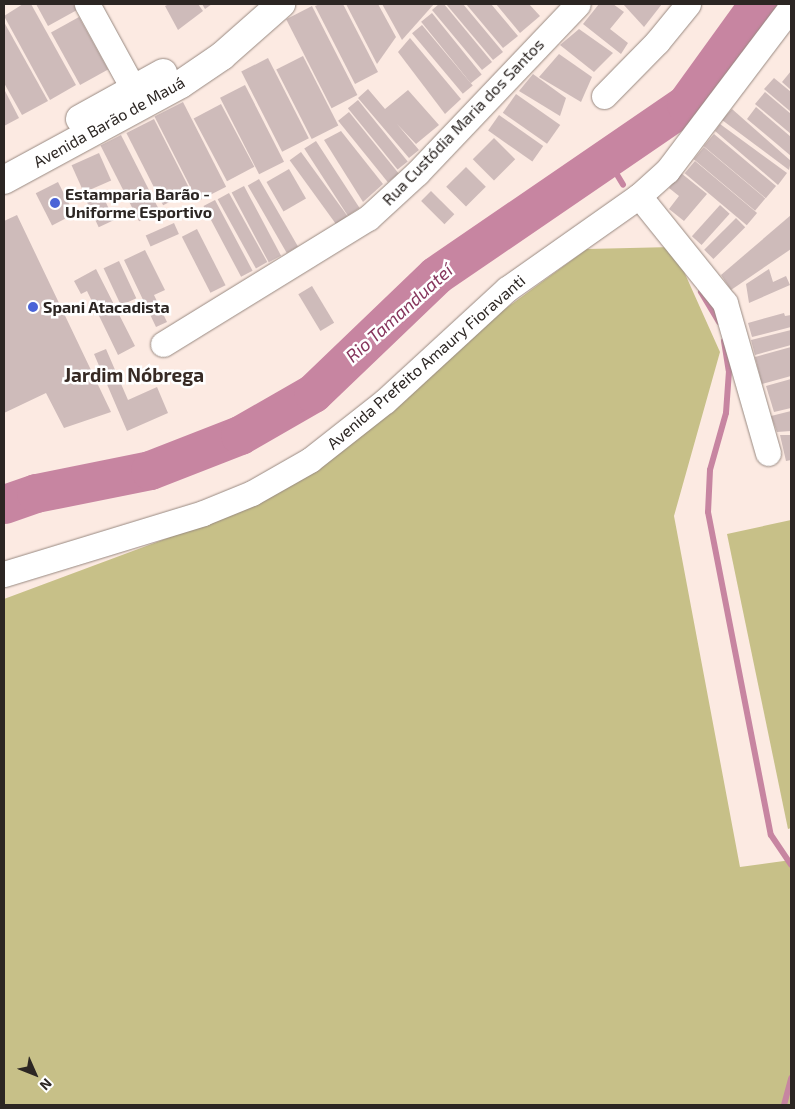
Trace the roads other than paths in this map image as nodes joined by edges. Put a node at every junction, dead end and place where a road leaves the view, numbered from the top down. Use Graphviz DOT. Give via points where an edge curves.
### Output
graph roads {
  1 [pos="87,4"];
  2 [pos="259,4"];
  3 [pos="281,4"];
  4 [pos="578,4"];
  5 [pos="688,4"];
  6 [pos="791,7"];
  7 [pos="134,90"];
  8 [pos="604,96"];
  9 [pos="4,159"];
  10 [pos="4,180"];
  11 [pos="639,196"];
  12 [pos="163,344"];
  13 [pos="768,453"];
  14 [pos="4,574"];
  1 -- 7 [label="street"];
  2 -- 7 [label="main road, Avenida Barão de Mauá" via="218,39"];
  3 -- 10 [label="main road, Avenida Barão de Mauá" via="222,56 182,84"];
  4 -- 12 [label="street, Rua Custódia Maria dos Santos" via="417,173 368,218"];
  5 -- 8 [label="street"];
  6 -- 11 [label="street, Avenida Prefeito Amaury Fioravanti" via="689,145 668,171"];
  7 -- 9 [label="main road, Avenida Barão de Mauá"];
  11 -- 13 [label="street" via="725,303"];
  11 -- 14 [label="street, Avenida Prefeito Amaury Fioravanti" via="507,289 385,402 310,460 252,493 203,513"];
}
